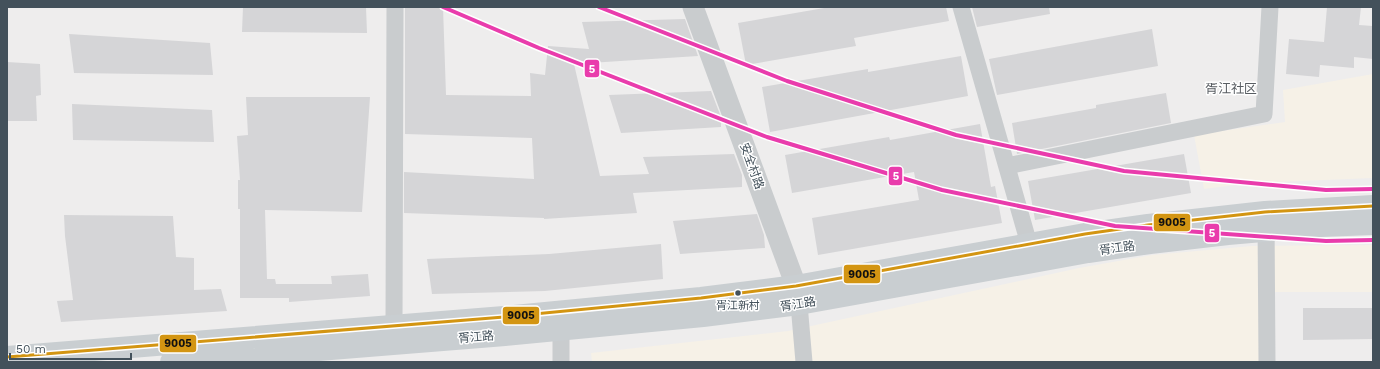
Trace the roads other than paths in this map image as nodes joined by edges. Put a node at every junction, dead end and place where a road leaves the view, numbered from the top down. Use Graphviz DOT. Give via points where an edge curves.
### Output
graph roads {
  1 [pos="396,7"];
  2 [pos="693,7"];
  3 [pos="961,7"];
  4 [pos="1270,7"];
  5 [pos="1007,166"];
  6 [pos="1373,206"];
  7 [pos="1266,221"];
  8 [pos="1373,224"];
  9 [pos="1029,244"];
  10 [pos="798,295"];
  11 [pos="394,326"];
  12 [pos="560,330"];
  13 [pos="7,357"];
  14 [pos="171,362"];
  15 [pos="561,362"];
  16 [pos="804,362"];
  17 [pos="1267,362"];
  1 -- 11 [label="street"];
  2 -- 10 [label="street, 安全村路"];
  3 -- 5 [label="street"];
  4 -- 5 [label="street" via="1264,114"];
  5 -- 9 [label="street"];
  6 -- 7 [label="main road, 胥江路"];
  7 -- 8 [label="main road, 胥江路"];
  7 -- 9 [label="main road, 胥江路" via="1148,225"];
  7 -- 10 [label="main road, 胥江路" via="1195,238"];
  7 -- 17 [label="street"];
  9 -- 10 [label="main road, 胥江路"];
  10 -- 11 [label="main road, 胥江路" via="701,298"];
  10 -- 12 [label="main road, 胥江路" via="703,316"];
  10 -- 16 [label="street"];
  11 -- 13 [label="main road, 胥江路"];
  12 -- 14 [label="main road, 胥江路"];
  12 -- 15 [label="street"];
}
